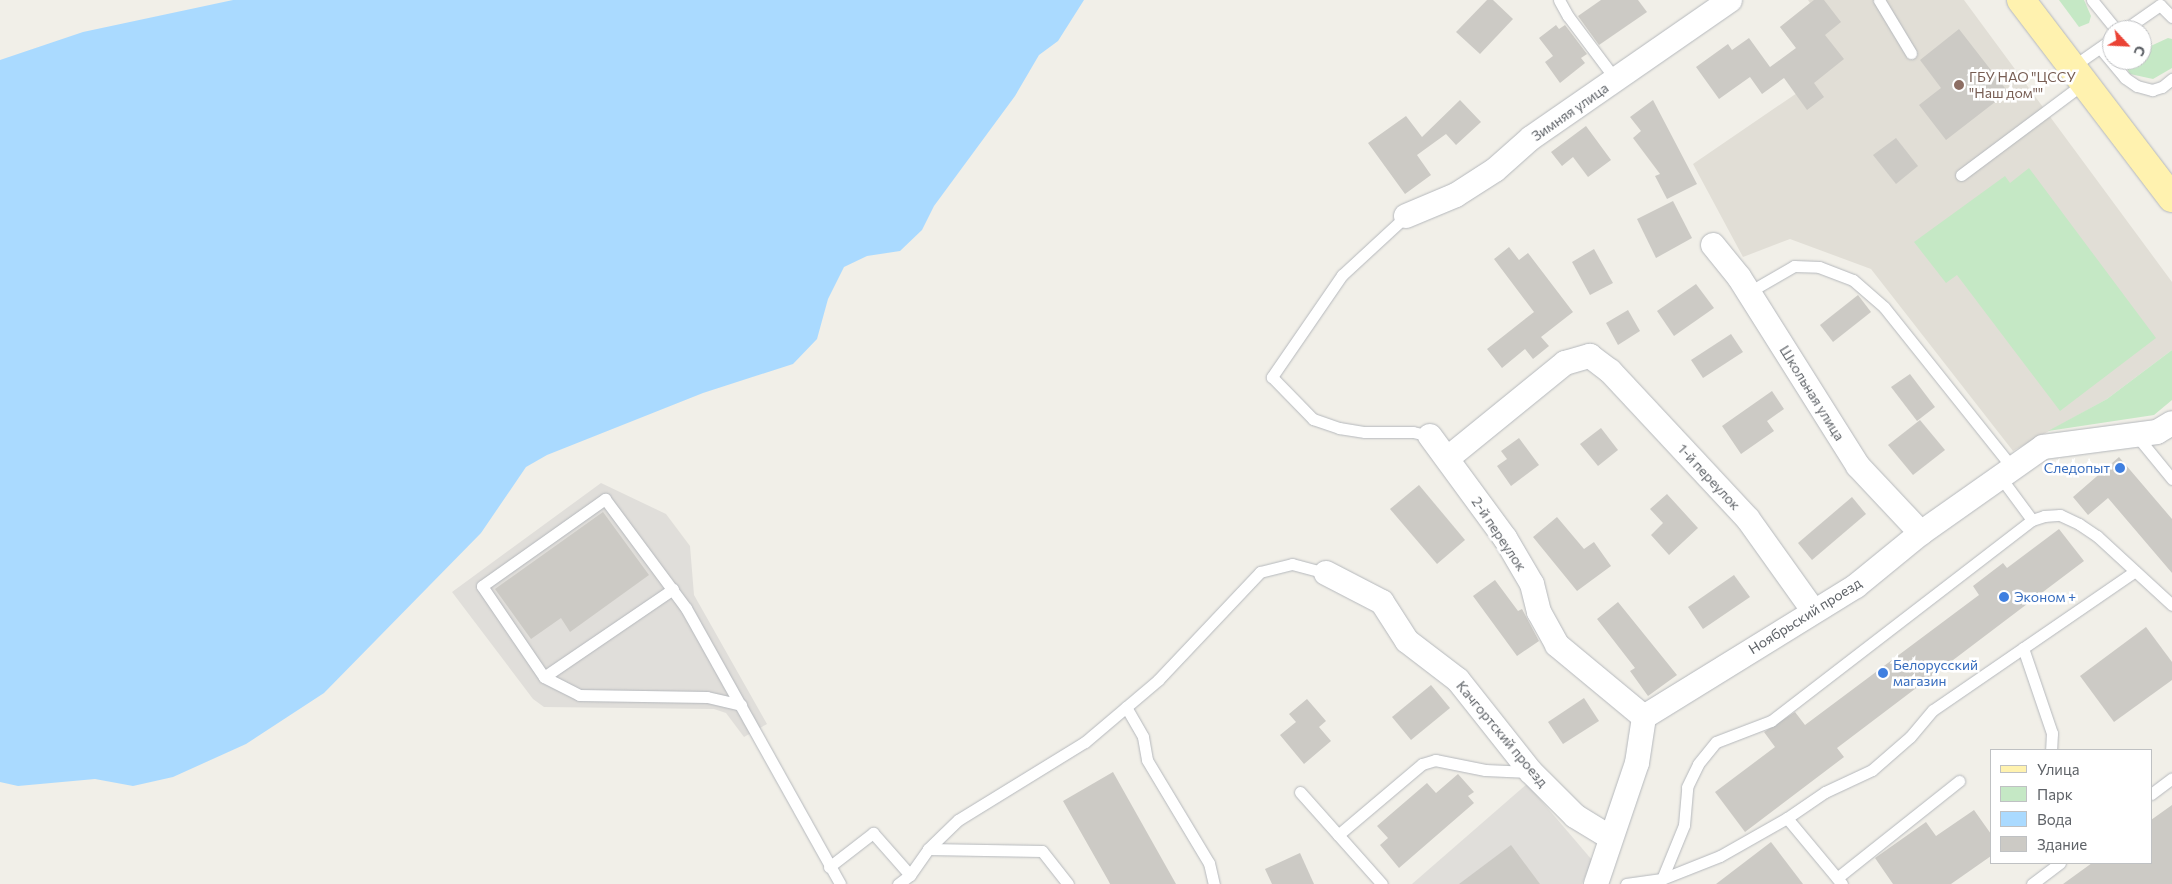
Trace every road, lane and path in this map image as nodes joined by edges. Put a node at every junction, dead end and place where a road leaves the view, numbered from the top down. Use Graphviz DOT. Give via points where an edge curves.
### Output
graph roads {
  1 [pos="1559,0"];
  2 [pos="1730,0"];
  3 [pos="1879,0"];
  4 [pos="2020,0"];
  5 [pos="2092,0"];
  6 [pos="2172,17"];
  7 [pos="2108,20"];
  8 [pos="2139,20"];
  9 [pos="2100,48"];
  10 [pos="1911,53"];
  11 [pos="2078,75"];
  12 [pos="2172,79"];
  13 [pos="1616,80"];
  14 [pos="1961,175"];
  15 [pos="2172,198"];
  16 [pos="1406,216"];
  17 [pos="1713,245"];
  18 [pos="1749,292"];
  19 [pos="2172,423"];
  20 [pos="2136,435"];
  21 [pos="1430,436"];
  22 [pos="1448,458"];
  23 [pos="2007,474"];
  24 [pos="2172,479"];
  25 [pos="2032,520"];
  26 [pos="1921,533"];
  27 [pos="2135,571"];
  28 [pos="1326,574"];
  29 [pos="672,589"];
  30 [pos="2172,606"];
  31 [pos="1813,610"];
  32 [pos="2023,648"];
  33 [pos="544,677"];
  34 [pos="741,705"];
  35 [pos="1126,707"];
  36 [pos="1644,717"];
  37 [pos="2051,749"];
  38 [pos="1531,772"];
  39 [pos="2172,778"];
  40 [pos="1959,781"];
  41 [pos="1300,792"];
  42 [pos="2152,793"];
  43 [pos="1787,818"];
  44 [pos="1338,835"];
  45 [pos="1611,838"];
  46 [pos="928,849"];
  47 [pos="829,867"];
  48 [pos="2044,867"];
  49 [pos="910,875"];
  50 [pos="1662,879"];
  51 [pos="1839,881"];
  52 [pos="840,884"];
  53 [pos="898,884"];
  54 [pos="1068,884"];
  55 [pos="1214,884"];
  56 [pos="1382,884"];
  57 [pos="1596,884"];
  58 [pos="1626,884"];
  59 [pos="2032,884"];
  1 -- 13 [label="lane"];
  2 -- 13 [label="street, Зимняя улица"];
  3 -- 10 [label="lane"];
  4 -- 11 [label="main road"];
  5 -- 7 [label="lane"];
  6 -- 8 [label="lane" via="2160,6"];
  9 -- 11 [label="lane"];
  9 -- 12 [label="lane" via="2125,78 2137,86 2152,90"];
  11 -- 14 [label="lane"];
  11 -- 15 [label="main road"];
  13 -- 16 [label="street, Зимняя улица" via="1531,138 1495,170 1456,195"];
  16 -- 21 [label="lane" via="1342,275 1272,377 1313,419 1356,431 1413,432"];
  17 -- 18 [label="street, Школьная улица"];
  18 -- 23 [label="lane" via="1794,266 1819,267 1853,280 1884,307"];
  18 -- 26 [label="street, Школьная улица" via="1858,466"];
  19 -- 20 [label="street, Ноябрьский проезд" via="2157,432"];
  20 -- 23 [label="street, Ноябрьский проезд" via="2043,447"];
  20 -- 24 [label="lane"];
  21 -- 22 [label="street, 2-й переулок"];
  22 -- 31 [label="street, 1-й переулок" via="1566,363 1590,356 1610,371 1748,519"];
  22 -- 36 [label="street, 2-й переулок" via="1523,568 1532,584 1539,612 1556,645"];
  23 -- 25 [label="lane"];
  23 -- 26 [label="street, Ноябрьский проезд"];
  25 -- 27 [label="lane" via="2060,515 2079,524"];
  25 -- 50 [label="lane" via="1771,721 1716,742 1698,764 1687,787 1684,825"];
  26 -- 31 [label="street, Ноябрьский проезд" via="1856,586"];
  27 -- 30 [label="lane"];
  27 -- 32 [label="lane"];
  28 -- 35 [label="lane" via="1292,564 1260,572 1158,680"];
  28 -- 38 [label="street, Качгортский проезд" via="1382,602 1407,641 1458,680"];
  29 -- 33 [label="lane"];
  29 -- 33 [label="lane" via="605,499 482,586"];
  29 -- 34 [label="lane"];
  31 -- 36 [label="street, Ноябрьский проезд"];
  32 -- 37 [label="lane" via="2052,733"];
  32 -- 43 [label="lane" via="1933,710 1910,737 1872,770 1826,792"];
  33 -- 34 [label="lane" via="579,695 707,697"];
  34 -- 47 [label="lane"];
  35 -- 46 [label="lane" via="1085,742 958,820"];
  35 -- 55 [label="lane" via="1143,738 1147,760 1209,863"];
  36 -- 45 [label="street" via="1636,763"];
  38 -- 44 [label="lane" via="1485,770 1435,760 1422,764"];
  38 -- 45 [label="street, Качгортский проезд" via="1575,816"];
  39 -- 42 [label="lane"];
  40 -- 51 [label="lane"];
  41 -- 44 [label="lane"];
  43 -- 50 [label="lane" via="1720,856"];
  43 -- 51 [label="lane"];
  44 -- 56 [label="lane"];
  45 -- 57 [label="street"];
  46 -- 49 [label="lane"];
  46 -- 54 [label="lane" via="1042,851"];
  47 -- 49 [label="lane" via="873,833"];
  47 -- 52 [label="lane"];
  48 -- 59 [label="lane"];
  49 -- 53 [label="lane"];
  50 -- 58 [label="lane"];
}
